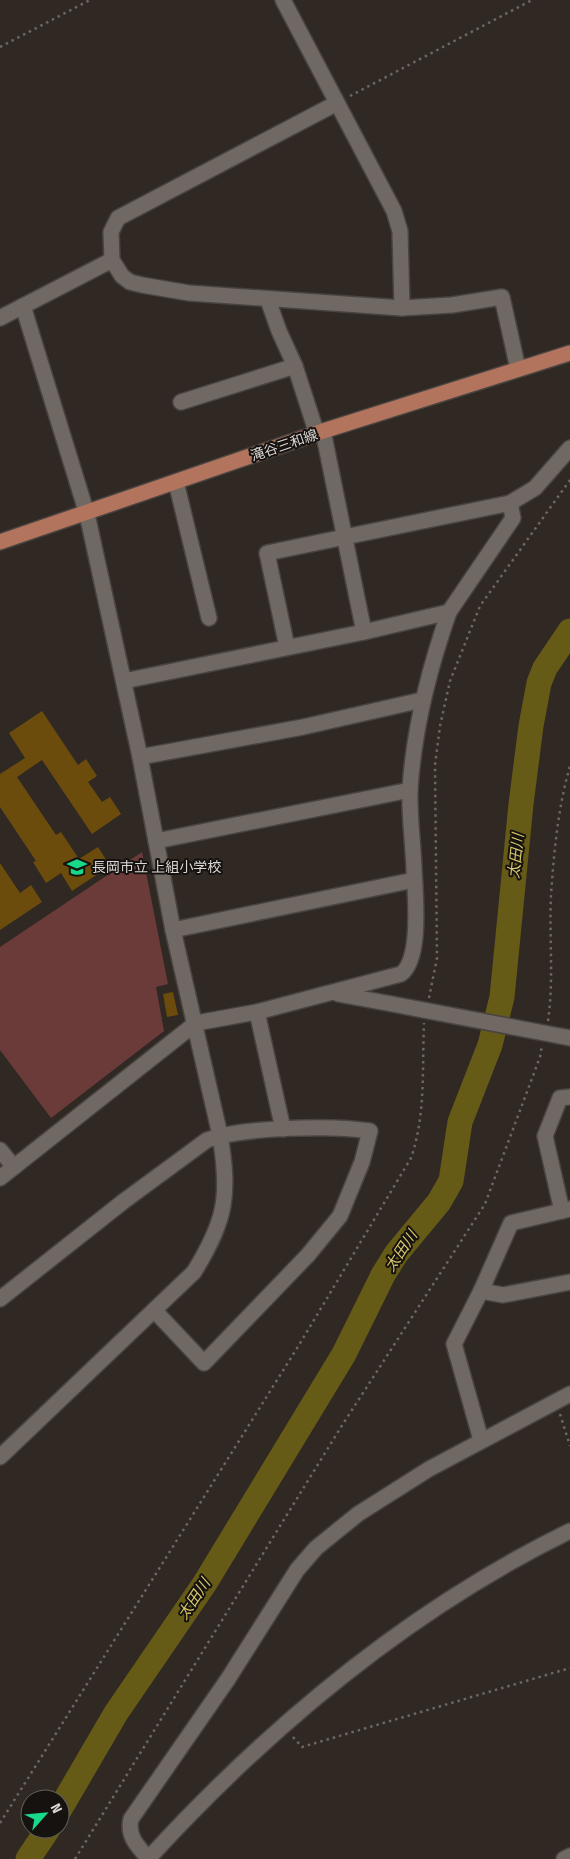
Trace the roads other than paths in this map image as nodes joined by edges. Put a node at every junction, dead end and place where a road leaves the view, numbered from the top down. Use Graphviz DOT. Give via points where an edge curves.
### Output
graph roads {
  1 [pos="283,0"];
  2 [pos="337,103"];
  3 [pos="112,260"];
  4 [pos="268,300"];
  5 [pos="23,306"];
  6 [pos="402,308"];
  7 [pos="0,318"];
  8 [pos="570,353"];
  9 [pos="295,366"];
  10 [pos="518,369"];
  11 [pos="182,402"];
  12 [pos="320,433"];
  13 [pos="570,448"];
  14 [pos="176,482"];
  15 [pos="510,503"];
  16 [pos="87,514"];
  17 [pos="343,536"];
  18 [pos="0,542"];
  19 [pos="449,612"];
  20 [pos="208,618"];
  21 [pos="364,632"];
  22 [pos="287,647"];
  23 [pos="124,682"];
  24 [pos="422,700"];
  25 [pos="140,757"];
  26 [pos="410,790"];
  27 [pos="156,842"];
  28 [pos="414,880"];
  29 [pos="173,930"];
  30 [pos="331,992"];
  31 [pos="257,1012"];
  32 [pos="196,1023"];
  33 [pos="565,1037"];
  34 [pos="570,1097"];
  35 [pos="283,1129"];
  36 [pos="220,1135"];
  37 [pos="0,1150"];
  38 [pos="14,1168"];
  39 [pos="0,1178"];
  40 [pos="566,1210"];
  41 [pos="570,1282"];
  42 [pos="482,1291"];
  43 [pos="0,1299"];
  44 [pos="154,1310"];
  45 [pos="570,1394"];
  46 [pos="480,1440"];
  47 [pos="0,1457"];
  48 [pos="570,1530"];
  49 [pos="570,1856"];
  50 [pos="148,1859"];
  51 [pos="564,1859"];
  1 -- 2 [label="street"];
  2 -- 3 [label="street" via="118,218 111,232"];
  2 -- 6 [label="street" via="394,212 400,230"];
  3 -- 4 [label="street" via="122,276 142,285"];
  3 -- 5 [label="street"];
  4 -- 6 [label="street"];
  4 -- 9 [label="street"];
  5 -- 7 [label="street"];
  5 -- 16 [label="street"];
  6 -- 10 [label="street" via="502,297"];
  8 -- 10 [label="main road, 滝谷三和線"];
  9 -- 11 [label="street"];
  9 -- 12 [label="street"];
  10 -- 12 [label="main road, 滝谷三和線"];
  12 -- 14 [label="main road, 滝谷三和線"];
  12 -- 17 [label="street"];
  13 -- 15 [label="street" via="535,488"];
  14 -- 16 [label="main road, 滝谷三和線"];
  14 -- 20 [label="street"];
  15 -- 17 [label="street"];
  15 -- 19 [label="street" via="513,518"];
  16 -- 18 [label="main road, 滝谷三和線"];
  16 -- 23 [label="street"];
  17 -- 21 [label="street"];
  17 -- 22 [label="street" via="267,552"];
  19 -- 21 [label="street"];
  19 -- 24 [label="street"];
  21 -- 22 [label="street"];
  22 -- 23 [label="street"];
  23 -- 25 [label="street"];
  24 -- 25 [label="street" via="303,728"];
  24 -- 26 [label="street"];
  25 -- 27 [label="street"];
  26 -- 27 [label="street"];
  26 -- 28 [label="street"];
  27 -- 29 [label="street"];
  28 -- 29 [label="street"];
  28 -- 30 [label="street" via="417,918 415,942 407,970"];
  29 -- 32 [label="street"];
  30 -- 31 [label="street"];
  30 -- 33 [label="street, bridge"];
  31 -- 32 [label="street"];
  31 -- 35 [label="street"];
  32 -- 36 [label="street"];
  32 -- 38 [label="street"];
  34 -- 40 [label="street" via="560,1098 545,1136"];
  35 -- 36 [label="street"];
  35 -- 44 [label="street" via="354,1128 370,1131 360,1169 340,1216 308,1255 204,1363"];
  36 -- 43 [label="street" via="207,1140 147,1184"];
  36 -- 44 [label="street" via="226,1191 224,1209 213,1240 194,1272"];
  37 -- 38 [label="street"];
  38 -- 39 [label="street"];
  40 -- 42 [label="street" via="511,1223"];
  41 -- 42 [label="street" via="503,1295"];
  42 -- 46 [label="street" via="454,1344"];
  44 -- 47 [label="street"];
  45 -- 46 [label="street"];
  46 -- 50 [label="street" via="358,1514 323,1542 297,1570 228,1679 131,1819 128,1830 131,1838"];
  48 -- 50 [label="street" via="444,1603 351,1670 213,1790"];
  49 -- 51 [label="street"];
}
